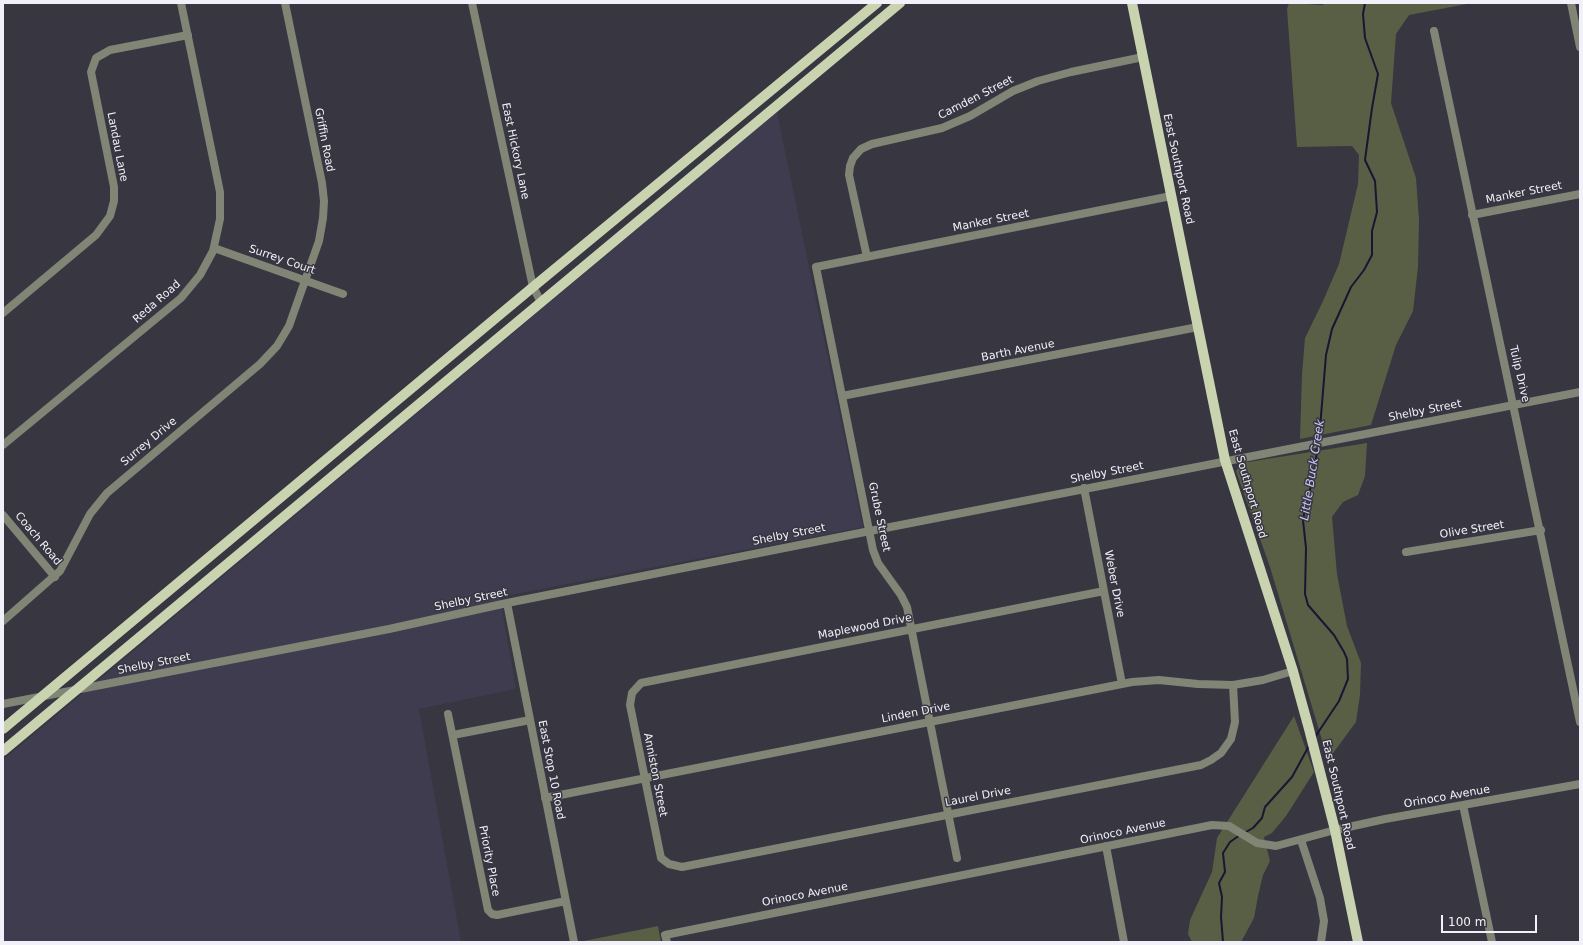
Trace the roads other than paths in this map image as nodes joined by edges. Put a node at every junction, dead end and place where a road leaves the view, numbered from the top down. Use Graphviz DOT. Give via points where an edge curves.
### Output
graph roads {
  1 [pos="181,3"];
  2 [pos="285,3"];
  3 [pos="472,3"];
  4 [pos="877,3"];
  5 [pos="900,3"];
  6 [pos="1132,3"];
  7 [pos="1571,3"];
  8 [pos="1434,31"];
  9 [pos="188,35"];
  10 [pos="1580,47"];
  11 [pos="1143,58"];
  12 [pos="1580,194"];
  13 [pos="1171,196"];
  14 [pos="1472,214"];
  15 [pos="214,248"];
  16 [pos="867,257"];
  17 [pos="816,267"];
  18 [pos="305,280"];
  19 [pos="533,287"];
  20 [pos="343,294"];
  21 [pos="541,302"];
  22 [pos="3,312"];
  23 [pos="1198,327"];
  24 [pos="1580,392"];
  25 [pos="842,396"];
  26 [pos="1514,405"];
  27 [pos="3,445"];
  28 [pos="1225,460"];
  29 [pos="1084,488"];
  30 [pos="3,515"];
  31 [pos="1541,530"];
  32 [pos="870,531"];
  33 [pos="1406,552"];
  34 [pos="55,577"];
  35 [pos="1104,591"];
  36 [pos="507,603"];
  37 [pos="3,621"];
  38 [pos="911,629"];
  39 [pos="1293,671"];
  40 [pos="1122,684"];
  41 [pos="1233,685"];
  42 [pos="77,690"];
  43 [pos="634,690"];
  44 [pos="42,697"];
  45 [pos="3,704"];
  46 [pos="448,714"];
  47 [pos="530,720"];
  48 [pos="930,722"];
  49 [pos="1580,722"];
  50 [pos="3,729"];
  51 [pos="453,736"];
  52 [pos="3,751"];
  53 [pos="644,778"];
  54 [pos="1580,784"];
  55 [pos="545,798"];
  56 [pos="1463,805"];
  57 [pos="948,814"];
  58 [pos="1335,830"];
  59 [pos="1300,840"];
  60 [pos="1106,846"];
  61 [pos="957,858"];
  62 [pos="666,862"];
  63 [pos="566,901"];
  64 [pos="666,938"];
  65 [pos="574,942"];
  66 [pos="1124,942"];
  67 [pos="1321,942"];
  68 [pos="1358,942"];
  69 [pos="1492,942"];
  1 -- 9 [label="street, Reda Road"];
  2 -- 18 [label="street, Griffin Road" via="324,195 322,230"];
  3 -- 19 [label="street, East Hickory Lane"];
  4 -- 19 [label="main road"];
  5 -- 21 [label="main road"];
  6 -- 11 [label="main road, East Southport Road"];
  7 -- 10 [label="street"];
  8 -- 14 [label="street, Tulip Drive"];
  9 -- 15 [label="street, Reda Road" via="220,192 220,219"];
  9 -- 22 [label="street, Landau Lane" via="106,51 96,58 91,72 114,187 114,202 110,216 96,235"];
  11 -- 13 [label="main road, East Southport Road"];
  11 -- 16 [label="street, Camden Street" via="1038,81 1013,91 970,116 942,128 872,144 861,149 853,158 849,175"];
  12 -- 14 [label="street, Manker Street"];
  13 -- 16 [label="street, Manker Street"];
  13 -- 23 [label="main road, East Southport Road"];
  14 -- 26 [label="street, Tulip Drive"];
  15 -- 18 [label="street, Surrey Court"];
  15 -- 27 [label="street, Reda Road" via="200,275 181,298"];
  16 -- 17 [label="street, Manker Street"];
  17 -- 25 [label="street, Grube Street"];
  18 -- 20 [label="street, Surrey Court"];
  18 -- 34 [label="street, Surrey Drive" via="289,326 271,353 107,492 90,514 66,563"];
  19 -- 21 [label="street, East Hickory Lane"];
  19 -- 44 [label="main road"];
  21 -- 42 [label="main road"];
  23 -- 25 [label="street, Barth Avenue"];
  23 -- 28 [label="main road, East Southport Road"];
  24 -- 26 [label="street, Shelby Street"];
  25 -- 32 [label="street, Grube Street"];
  26 -- 28 [label="street, Shelby Street"];
  26 -- 31 [label="street, Tulip Drive"];
  28 -- 29 [label="street, Shelby Street"];
  28 -- 39 [label="main road, East Southport Road"];
  29 -- 32 [label="street, Shelby Street"];
  29 -- 35 [label="street, Weber Drive"];
  30 -- 34 [label="street, Coach Road"];
  31 -- 33 [label="street, Olive Street"];
  31 -- 49 [label="street, Tulip Drive"];
  32 -- 36 [label="street, Shelby Street"];
  32 -- 38 [label="street, Grube Street" via="876,558 903,599"];
  34 -- 37 [label="street, Surrey Drive"];
  35 -- 38 [label="street, Maplewood Drive"];
  35 -- 40 [label="street, Weber Drive"];
  36 -- 42 [label="street, Shelby Street" via="389,629"];
  36 -- 47 [label="street, East Stop 10 Road"];
  38 -- 43 [label="street, Maplewood Drive" via="645,682"];
  38 -- 48 [label="street, Grube Street"];
  39 -- 41 [label="street, Linden Drive" via="1260,681"];
  39 -- 58 [label="main road, East Southport Road"];
  40 -- 41 [label="street, Linden Drive" via="1153,680"];
  40 -- 48 [label="street, Linden Drive"];
  41 -- 57 [label="street, Laurel Drive" via="1234,730 1223,751 1206,763"];
  42 -- 44 [label="street, Shelby Street"];
  42 -- 52 [label="main road"];
  43 -- 53 [label="street, Anniston Street" via="630,696 630,705"];
  44 -- 45 [label="street, Shelby Street"];
  44 -- 50 [label="main road"];
  46 -- 51 [label="street, Priority Place"];
  47 -- 51 [label="street"];
  47 -- 55 [label="street, East Stop 10 Road"];
  48 -- 53 [label="street, Linden Drive"];
  48 -- 57 [label="street, Grube Street"];
  51 -- 63 [label="street, Priority Place" via="488,910 491,914 497,915"];
  53 -- 55 [label="street, Linden Drive"];
  53 -- 62 [label="street, Anniston Street" via="659,853"];
  54 -- 56 [label="street, Orinoco Avenue"];
  55 -- 63 [label="street, East Stop 10 Road"];
  56 -- 58 [label="street, Orinoco Avenue"];
  56 -- 69 [label="street"];
  57 -- 61 [label="street, Grube Street"];
  57 -- 62 [label="street, Laurel Drive" via="682,867"];
  58 -- 59 [label="street, Orinoco Avenue"];
  58 -- 68 [label="main road, East Southport Road"];
  59 -- 60 [label="street, Orinoco Avenue" via="1274,846 1257,842 1235,829 1212,825"];
  59 -- 67 [label="street" via="1320,898 1324,921"];
  60 -- 64 [label="street, Orinoco Avenue"];
  60 -- 66 [label="street"];
  63 -- 65 [label="street, East Stop 10 Road"];
}
